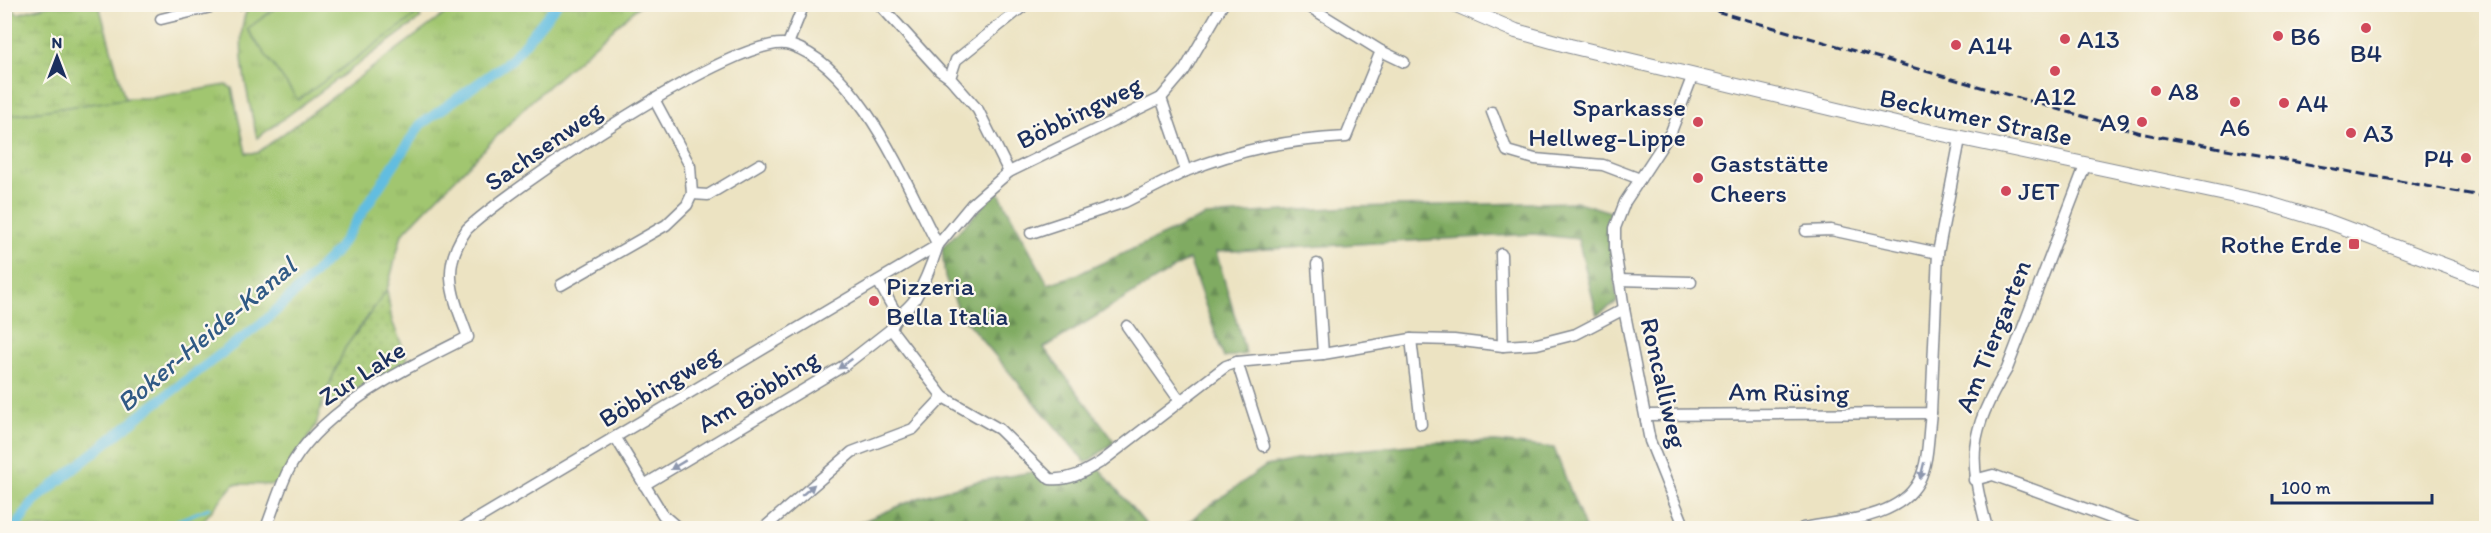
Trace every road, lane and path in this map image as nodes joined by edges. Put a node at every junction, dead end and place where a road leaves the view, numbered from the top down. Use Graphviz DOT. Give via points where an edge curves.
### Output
graph roads {
  1 [pos="240,4"];
  2 [pos="804,4"];
  3 [pos="879,4"];
  4 [pos="1026,4"];
  5 [pos="1223,4"];
  6 [pos="1305,4"];
  7 [pos="1454,4"];
  8 [pos="161,19"];
  9 [pos="788,44"];
  10 [pos="1381,51"];
  11 [pos="1404,62"];
  12 [pos="1693,75"];
  13 [pos="950,78"];
  14 [pos="1161,98"];
  15 [pos="654,99"];
  16 [pos="1492,112"];
  17 [pos="1960,139"];
  18 [pos="760,164"];
  19 [pos="2085,166"];
  20 [pos="1186,171"];
  21 [pos="1009,172"];
  22 [pos="1640,179"];
  23 [pos="692,194"];
  24 [pos="1806,231"];
  25 [pos="1031,233"];
  26 [pos="938,245"];
  27 [pos="1938,253"];
  28 [pos="1501,254"];
  29 [pos="1317,264"];
  30 [pos="1619,280"];
  31 [pos="878,281"];
  32 [pos="1691,282"];
  33 [pos="2487,282"];
  34 [pos="561,285"];
  35 [pos="1624,309"];
  36 [pos="897,315"];
  37 [pos="1127,326"];
  38 [pos="891,328"];
  39 [pos="468,337"];
  40 [pos="1411,339"];
  41 [pos="1503,346"];
  42 [pos="1323,354"];
  43 [pos="1237,362"];
  44 [pos="943,397"];
  45 [pos="1180,401"];
  46 [pos="1931,413"];
  47 [pos="1646,415"];
  48 [pos="1421,424"];
  49 [pos="616,438"];
  50 [pos="1264,446"];
  51 [pos="1974,480"];
  52 [pos="644,485"];
  53 [pos="480,524"];
  54 [pos="266,528"];
  55 [pos="462,528"];
  56 [pos="678,528"];
  57 [pos="764,528"];
  58 [pos="1685,528"];
  59 [pos="1803,528"];
  60 [pos="1987,528"];
  61 [pos="2138,528"];
  1 -- 8 [label="street"];
  2 -- 9 [label="street"];
  3 -- 13 [label="street"];
  4 -- 13 [label="street" via="956,60"];
  5 -- 14 [label="street, Böbbingweg" via="1184,71"];
  6 -- 10 [label="street"];
  7 -- 12 [label="main road, Beckumer Straße" via="1516,31"];
  9 -- 15 [label="street, Sachsenweg" via="750,50"];
  9 -- 26 [label="street" via="811,55 846,83 884,141"];
  10 -- 11 [label="street"];
  10 -- 20 [label="street" via="1346,137 1298,140 1235,152"];
  12 -- 17 [label="main road, Beckumer Straße"];
  12 -- 22 [label="street, Roncalliweg" via="1671,132"];
  13 -- 21 [label="street" via="978,110"];
  14 -- 20 [label="street"];
  14 -- 21 [label="street, Böbbingweg"];
  15 -- 23 [label="street" via="690,166"];
  15 -- 39 [label="street, Sachsenweg" via="582,142 467,229 460,239 449,277"];
  16 -- 22 [label="street" via="1507,151 1535,159 1603,165"];
  17 -- 19 [label="main road, Beckumer Straße"];
  17 -- 27 [label="street"];
  18 -- 23 [label="street" via="708,195"];
  19 -- 33 [label="main road, Beckumer Straße" via="2286,208"];
  19 -- 51 [label="street, Am Tiergarten" via="2007,369 1980,423 1973,453"];
  20 -- 25 [label="street" via="1125,202"];
  21 -- 26 [label="street, Böbbingweg" via="972,204"];
  22 -- 30 [label="street, Roncalliweg" via="1615,228"];
  23 -- 34 [label="street" via="681,213 666,225"];
  24 -- 27 [label="street" via="1831,230"];
  26 -- 31 [label="street, Böbbingweg"];
  26 -- 36 [label="street, Böbbingweg" via="913,301"];
  27 -- 46 [label="street"];
  28 -- 41 [label="street"];
  29 -- 42 [label="street"];
  30 -- 32 [label="street, Roncalliweg"];
  30 -- 35 [label="street, Roncalliweg"];
  31 -- 36 [label="street"];
  31 -- 49 [label="street, Böbbingweg"];
  35 -- 41 [label="street" via="1576,334 1537,344"];
  35 -- 47 [label="street, Roncalliweg"];
  36 -- 38 [label="street, Am Böbbing"];
  37 -- 45 [label="street"];
  38 -- 44 [label="street"];
  38 -- 52 [label="street, Am Böbbing, one-way" via="845,365"];
  39 -- 54 [label="street, Zur Lake" via="363,394 333,415 288,471"];
  40 -- 41 [label="street"];
  40 -- 42 [label="street"];
  40 -- 48 [label="street"];
  42 -- 43 [label="street"];
  43 -- 45 [label="street"];
  43 -- 50 [label="street"];
  44 -- 45 [label="street" via="999,429 1050,479 1061,480 1081,475"];
  57 -- 44 [label="street, one-way" via="852,452 913,429"];
  46 -- 47 [label="street, Am Rüsing"];
  46 -- 59 [label="street, one-way" via="1919,481 1907,497 1881,512"];
  47 -- 58 [label="street, Roncalliweg" via="1650,441"];
  49 -- 52 [label="street"];
  49 -- 53 [label="street, Böbbingweg"];
  51 -- 60 [label="street, Am Tiergarten"];
  51 -- 61 [label="street" via="1993,476"];
  52 -- 56 [label="street" via="663,515"];
  53 -- 55 [label="street, Böbbingweg"];
}
